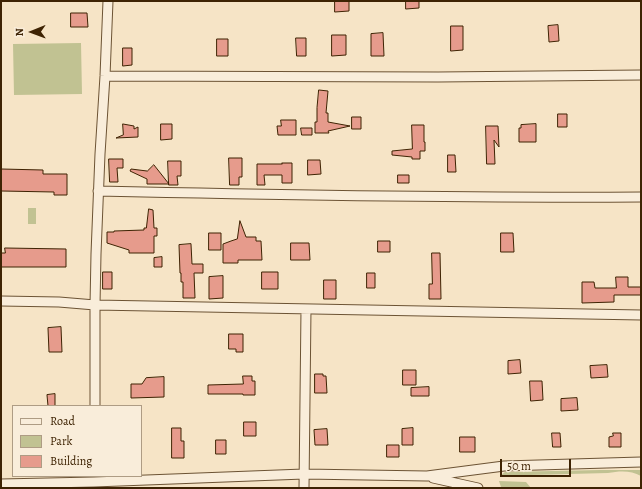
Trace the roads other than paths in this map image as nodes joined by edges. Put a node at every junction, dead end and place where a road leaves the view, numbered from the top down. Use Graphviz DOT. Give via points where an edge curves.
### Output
graph roads {
  1 [pos="108,1"];
  2 [pos="641,75"];
  3 [pos="105,76"];
  4 [pos="98,191"];
  5 [pos="641,197"];
  6 [pos="1,301"];
  7 [pos="95,305"];
  8 [pos="306,309"];
  9 [pos="641,315"];
  10 [pos="95,405"];
  11 [pos="641,462"];
  12 [pos="304,474"];
  13 [pos="427,476"];
  14 [pos="94,482"];
  15 [pos="1,484"];
  16 [pos="304,488"];
  17 [pos="478,488"];
  1 -- 3 [label="street"];
  2 -- 3 [label="street"];
  3 -- 4 [label="street"];
  4 -- 5 [label="street" via="524,198"];
  4 -- 7 [label="street"];
  6 -- 7 [label="street"];
  7 -- 8 [label="street"];
  7 -- 10 [label="street"];
  8 -- 9 [label="street"];
  8 -- 12 [label="street"];
  11 -- 13 [label="street" via="504,466"];
  12 -- 13 [label="street"];
  12 -- 14 [label="street"];
  12 -- 16 [label="street"];
  13 -- 17 [label="street"];
  14 -- 15 [label="street"];
}
